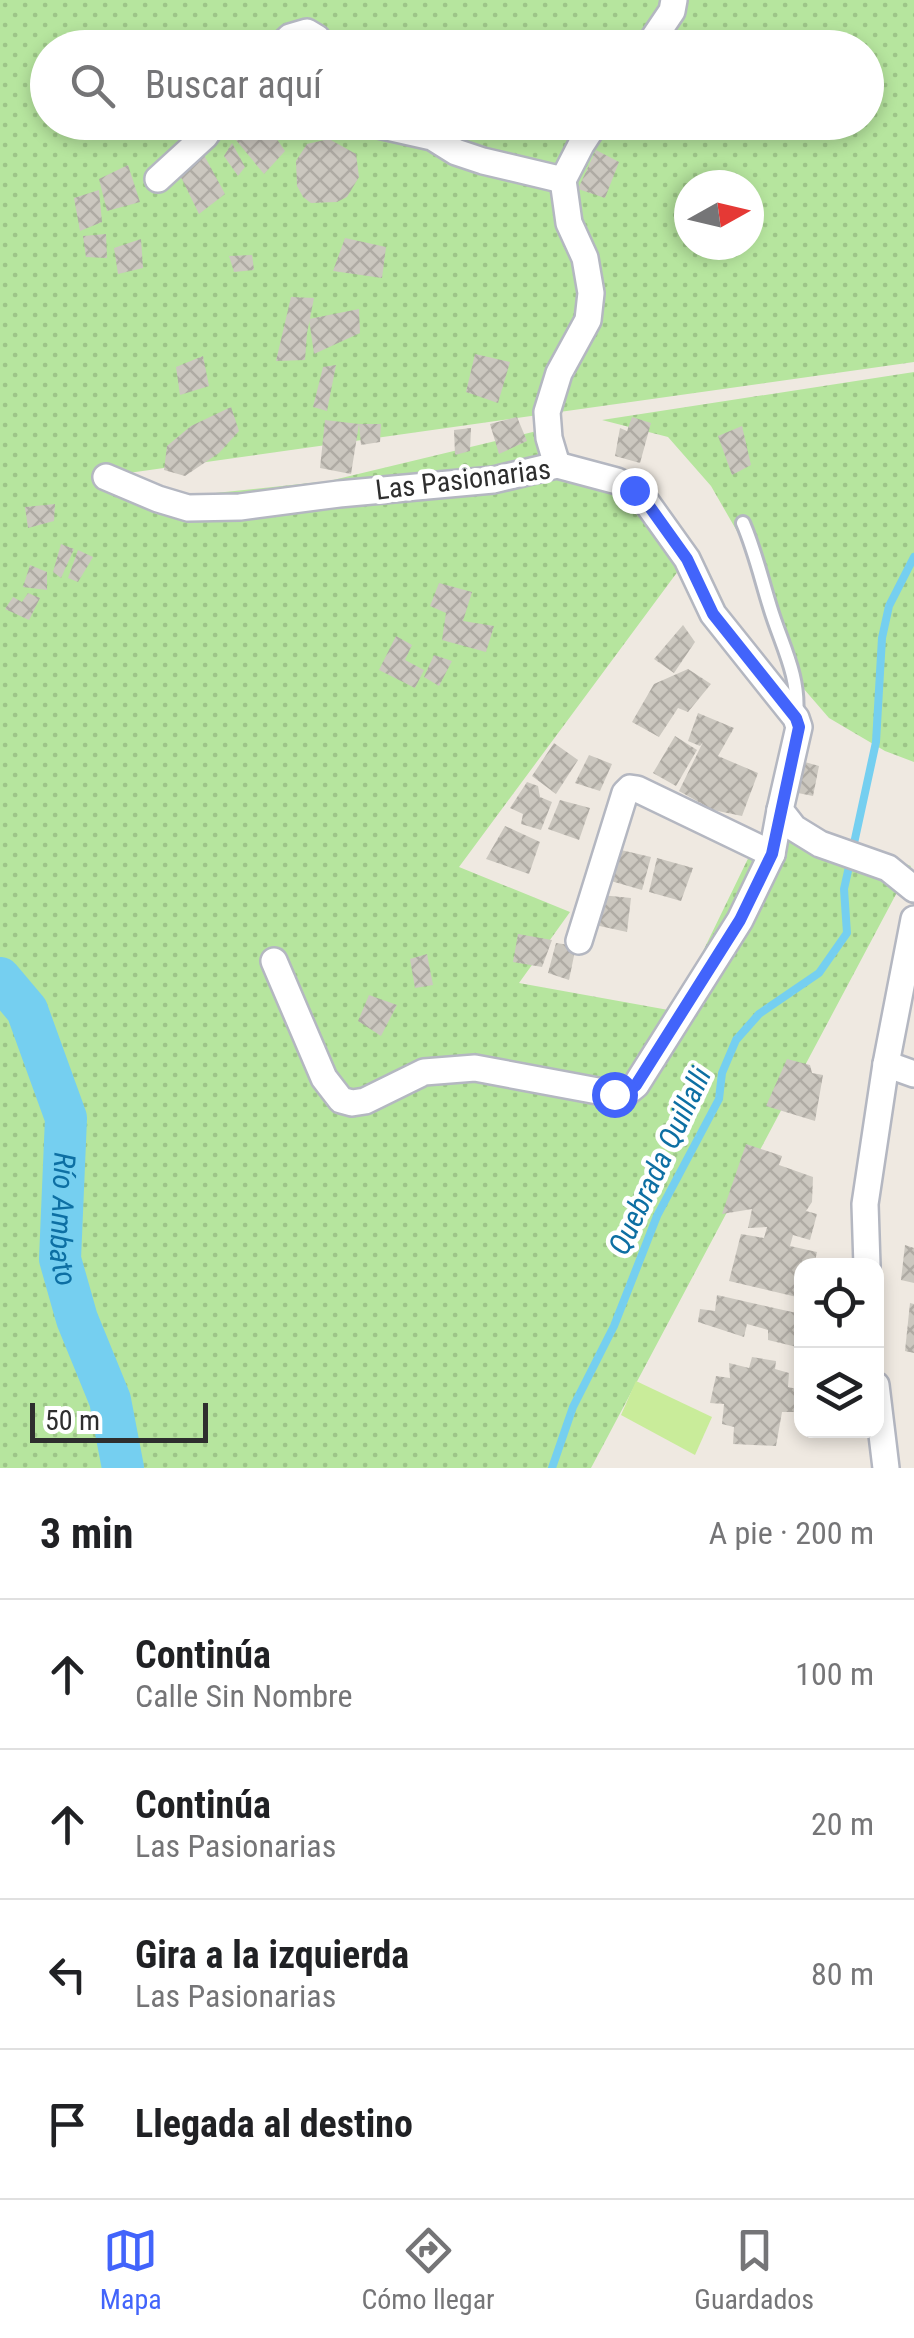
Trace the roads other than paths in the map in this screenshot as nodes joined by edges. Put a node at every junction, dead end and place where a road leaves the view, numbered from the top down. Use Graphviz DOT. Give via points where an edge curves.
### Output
graph roads {
  1 [pos="674,0"];
  2 [pos="660,30"];
  3 [pos="201,140"];
  4 [pos="437,140"];
  5 [pos="586,140"];
  6 [pos="158,179"];
  7 [pos="563,180"];
  8 [pos="557,465"];
  9 [pos="106,477"];
  10 [pos="743,523"];
  11 [pos="796,718"];
  12 [pos="780,810"];
  13 [pos="772,854"];
  14 [pos="914,889"];
  15 [pos="914,918"];
  16 [pos="579,941"];
  17 [pos="274,961"];
  18 [pos="886,1064"];
  19 [pos="914,1074"];
  20 [pos="867,1258"];
  21 [pos="882,1438"];
  22 [pos="886,1468"];
  1 -- 2 [label="street"];
  3 -- 6 [label="street"];
  4 -- 7 [label="street" via="483,161"];
  5 -- 7 [label="street"];
  7 -- 8 [label="street" via="591,293 588,320 547,412"];
  8 -- 9 [label="street, Las Pasionarias" via="494,480 240,507 188,508"];
  8 -- 11 [label="street, Las Pasionarias" via="617,482 647,503 687,559 713,614"];
  10 -- 11 [label="lane" via="793,670"];
  11 -- 12 [label="street"];
  12 -- 13 [label="street"];
  12 -- 14 [label="street" via="820,844 888,868"];
  13 -- 16 [label="street" via="630,788"];
  13 -- 17 [label="street" via="709,972 625,1094 476,1068 424,1072 365,1101 340,1100 324,1078"];
  15 -- 18 [label="street"];
  18 -- 19 [label="street"];
  18 -- 20 [label="street" via="865,1204"];
  21 -- 22 [label="street"];
}
